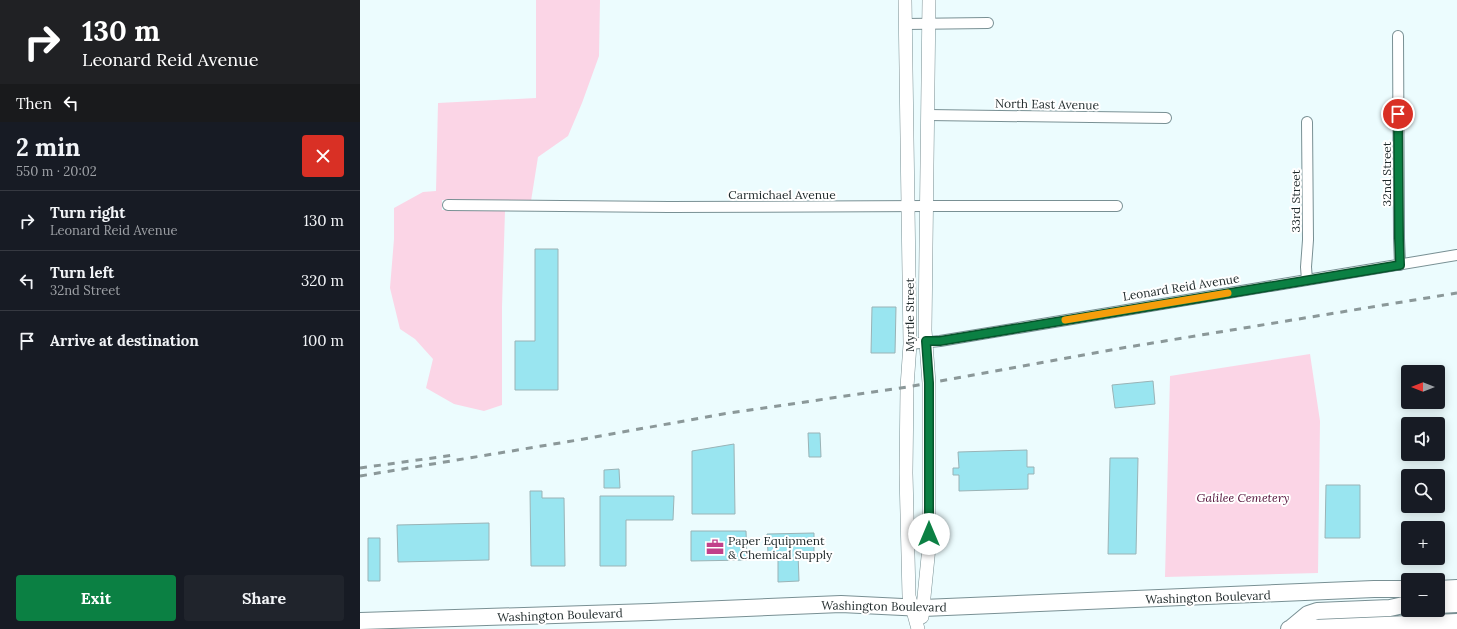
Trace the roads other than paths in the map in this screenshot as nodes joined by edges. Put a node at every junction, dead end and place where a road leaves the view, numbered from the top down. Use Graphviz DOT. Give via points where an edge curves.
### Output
graph roads {
  1 [pos="905,0"];
  2 [pos="929,0"];
  3 [pos="988,23"];
  4 [pos="906,24"];
  5 [pos="929,24"];
  6 [pos="1398,36"];
  7 [pos="928,115"];
  8 [pos="1166,118"];
  9 [pos="1307,122"];
  10 [pos="448,205"];
  11 [pos="908,206"];
  12 [pos="927,206"];
  13 [pos="1117,206"];
  14 [pos="1457,255"];
  15 [pos="1400,265"];
  16 [pos="1307,280"];
  17 [pos="926,341"];
  18 [pos="910,344"];
  19 [pos="1445,588"];
  20 [pos="1457,588"];
  21 [pos="1401,589"];
  22 [pos="1457,604"];
  23 [pos="1445,605"];
  24 [pos="1401,606"];
  25 [pos="917,608"];
  26 [pos="1420,617"];
  27 [pos="360,621"];
  28 [pos="1457,622"];
  29 [pos="1414,627"];
  30 [pos="919,629"];
  31 [pos="1289,629"];
  1 -- 4 [label="street, Myrtle Street"];
  2 -- 5 [label="street, Myrtle Street"];
  3 -- 5 [label="street"];
  4 -- 5 [label="street"];
  4 -- 11 [label="street, Myrtle Street"];
  5 -- 7 [label="street, Myrtle Street"];
  6 -- 15 [label="street, 32nd Street"];
  7 -- 8 [label="street, North East Avenue"];
  7 -- 12 [label="street, Myrtle Street"];
  9 -- 16 [label="street, 33rd Street"];
  10 -- 11 [label="street, Carmichael Avenue"];
  11 -- 12 [label="street, Carmichael Avenue"];
  11 -- 18 [label="street, Myrtle Street"];
  12 -- 13 [label="street, Carmichael Avenue"];
  12 -- 17 [label="street, Myrtle Street"];
  14 -- 15 [label="street, Leonard Reid Avenue"];
  15 -- 16 [label="street, Leonard Reid Avenue"];
  16 -- 17 [label="street, Leonard Reid Avenue" via="940,341"];
  17 -- 18 [label="street, Leonard Reid Avenue"];
  17 -- 25 [label="street, Myrtle Street" via="929,383 929,547"];
  18 -- 25 [label="street, Myrtle Street" via="906,473 909,596"];
  19 -- 20 [label="main road"];
  21 -- 25 [label="main road, Washington Boulevard"];
  22 -- 23 [label="main road"];
  24 -- 31 [label="main road" via="1317,611 1308,614"];
  25 -- 27 [label="main road, Washington Boulevard" via="840,604 645,613"];
  25 -- 30 [label="street, Myrtle Street"];
  26 -- 29 [label="main road"];
  28 -- 29 [label="main road"];
  29 -- 31 [label="main road"];
}
